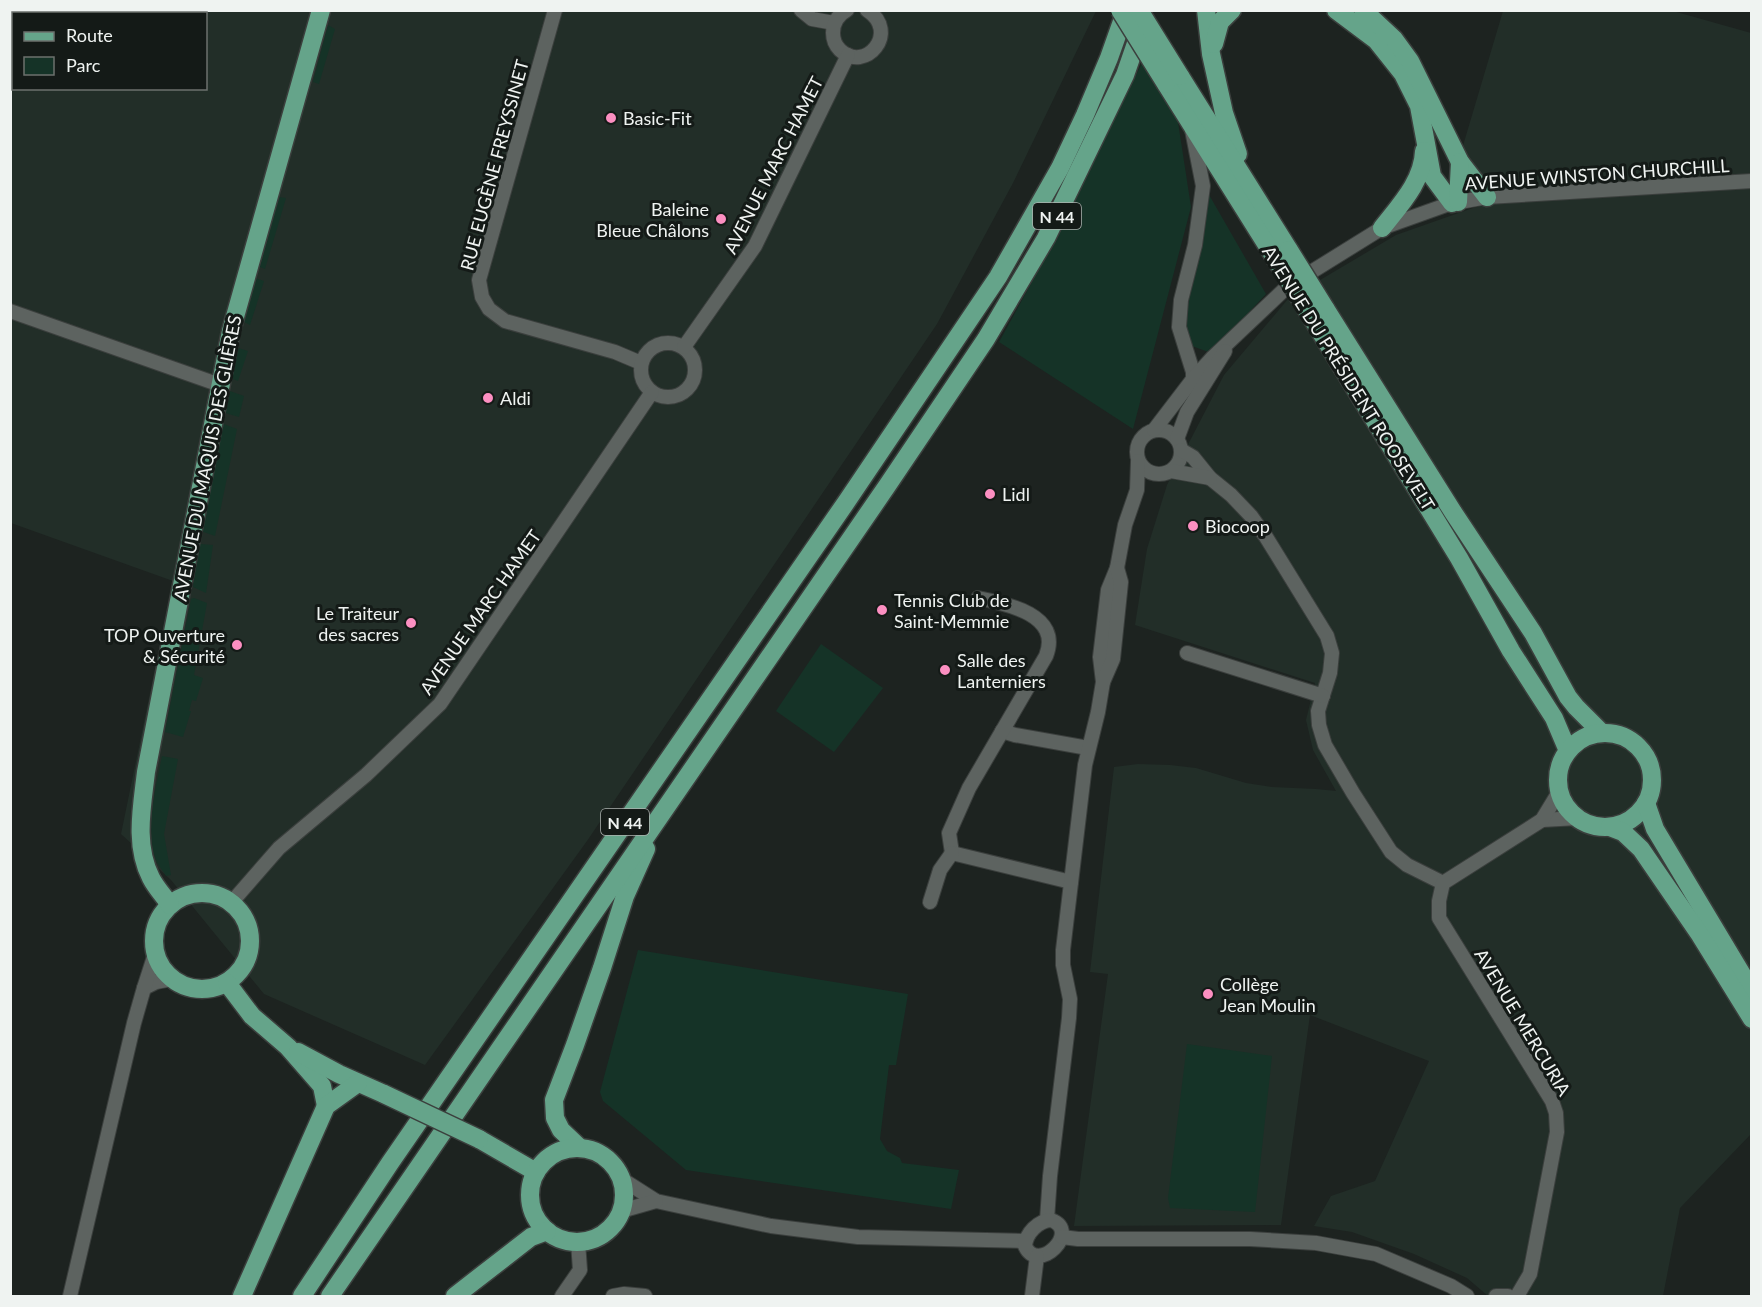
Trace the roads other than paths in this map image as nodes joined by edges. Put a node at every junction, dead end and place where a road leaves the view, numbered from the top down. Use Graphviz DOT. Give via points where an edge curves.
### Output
graph roads {
  1 [pos="321,10"];
  2 [pos="555,10"];
  3 [pos="801,10"];
  4 [pos="847,10"];
  5 [pos="867,10"];
  6 [pos="1120,10"];
  7 [pos="1126,10"];
  8 [pos="1139,10"];
  9 [pos="1147,10"];
  10 [pos="1206,10"];
  11 [pos="1232,10"];
  12 [pos="1336,10"];
  13 [pos="1363,10"];
  14 [pos="834,23"];
  15 [pos="1211,54"];
  16 [pos="848,55"];
  17 [pos="1173,80"];
  18 [pos="1190,122"];
  19 [pos="1425,137"];
  20 [pos="1460,162"];
  21 [pos="1246,181"];
  22 [pos="1752,181"];
  23 [pos="1487,197"];
  24 [pos="1455,203"];
  25 [pos="1382,228"];
  26 [pos="1282,254"];
  27 [pos="10,312"];
  28 [pos="1318,313"];
  29 [pos="1233,336"];
  30 [pos="684,347"];
  31 [pos="641,363"];
  32 [pos="1193,379"];
  33 [pos="220,385"];
  34 [pos="652,392"];
  35 [pos="1154,430"];
  36 [pos="1179,445"];
  37 [pos="1138,461"];
  38 [pos="1166,473"];
  39 [pos="1210,478"];
  40 [pos="1137,490"];
  41 [pos="978,598"];
  42 [pos="1187,653"];
  43 [pos="1323,696"];
  44 [pos="1002,731"];
  45 [pos="1602,733"];
  46 [pos="1088,748"];
  47 [pos="1568,751"];
  48 [pos="1559,792"];
  49 [pos="1646,803"];
  50 [pos="663,810"];
  51 [pos="1578,818"];
  52 [pos="1542,820"];
  53 [pos="1610,827"];
  54 [pos="952,853"];
  55 [pos="1071,882"];
  56 [pos="1443,883"];
  57 [pos="930,902"];
  58 [pos="231,903"];
  59 [pos="170,905"];
  60 [pos="155,954"];
  61 [pos="172,979"];
  62 [pos="227,983"];
  63 [pos="144,988"];
  64 [pos="1752,992"];
  65 [pos="1752,1019"];
  66 [pos="288,1047"];
  67 [pos="358,1083"];
  68 [pos="326,1106"];
  69 [pos="580,1148"];
  70 [pos="536,1172"];
  71 [pos="620,1178"];
  72 [pos="656,1201"];
  73 [pos="621,1211"];
  74 [pos="1047,1220"];
  75 [pos="547,1231"];
  76 [pos="1062,1237"];
  77 [pos="1025,1241"];
  78 [pos="578,1242"];
  79 [pos="1037,1256"];
  80 [pos="70,1296"];
  81 [pos="242,1296"];
  82 [pos="302,1296"];
  83 [pos="330,1296"];
  84 [pos="455,1296"];
  85 [pos="562,1296"];
  86 [pos="613,1296"];
  87 [pos="645,1296"];
  88 [pos="1032,1296"];
  89 [pos="1467,1296"];
  90 [pos="1496,1296"];
  91 [pos="1508,1296"];
  92 [pos="1517,1296"];
  1 -- 33 [label="main road, AVENUE DU MAQUIS DES GLIÈRES" via="231,331"];
  2 -- 31 [label="street, RUE EUGÈNE FREYSSINET" via="479,280 482,297 489,309 505,321"];
  3 -- 14 [label="street" via="812,19"];
  4 -- 14 [label="street"];
  5 -- 16 [label="street" via="881,29 878,45 865,56"];
  6 -- 17 [label="main road, AVENUE DU PRÉSIDENT ROOSEVELT, bridge"];
  7 -- 82 [label="main road, N 44" via="1060,168 998,277"];
  8 -- 17 [label="main road, AVENUE DU PRÉSIDENT ROOSEVELT, bridge"];
  9 -- 50 [label="main road, N 44" via="1125,75 1046,238 986,339"];
  10 -- 15 [label="main road"];
  11 -- 15 [label="main road" via="1220,22"];
  12 -- 19 [label="main road" via="1376,40 1403,74 1419,106"];
  13 -- 20 [label="main road" via="1394,39 1410,61"];
  14 -- 16 [label="street" via="836,46"];
  15 -- 21 [label="main road" via="1224,113"];
  16 -- 30 [label="street, AVENUE MARC HAMET" via="754,246"];
  17 -- 18 [label="main road, AVENUE DU PRÉSIDENT ROOSEVELT"];
  17 -- 21 [label="main road, AVENUE DU PRÉSIDENT ROOSEVELT"];
  18 -- 26 [label="main road, AVENUE DU PRÉSIDENT ROOSEVELT"];
  18 -- 32 [label="street" via="1203,186 1179,327"];
  19 -- 24 [label="main road" via="1432,176"];
  19 -- 25 [label="main road" via="1424,156 1414,184"];
  20 -- 23 [label="main road"];
  20 -- 24 [label="main road"];
  21 -- 26 [label="main road, AVENUE DU PRÉSIDENT ROOSEVELT"];
  22 -- 23 [label="street, AVENUE WINSTON CHURCHILL"];
  23 -- 24 [label="street, AVENUE WINSTON CHURCHILL"];
  24 -- 25 [label="street, AVENUE WINSTON CHURCHILL"];
  25 -- 29 [label="street, AVENUE WINSTON CHURCHILL" via="1287,287"];
  26 -- 28 [label="main road, AVENUE DU PRÉSIDENT ROOSEVELT, bridge"];
  27 -- 33 [label="street"];
  28 -- 45 [label="main road, AVENUE DU PRÉSIDENT ROOSEVELT" via="1535,635 1568,697"];
  28 -- 47 [label="main road, AVENUE DU PRÉSIDENT ROOSEVELT" via="1510,651 1554,718"];
  29 -- 32 [label="street"];
  29 -- 36 [label="street" via="1187,412"];
  30 -- 31 [label="street" via="676,343 658,344 650,348"];
  30 -- 34 [label="street" via="696,369 690,386 668,397"];
  31 -- 34 [label="street" via="642,379"];
  32 -- 35 [label="street"];
  33 -- 59 [label="main road, AVENUE DU MAQUIS DES GLIÈRES" via="140,818 141,847 151,878"];
  34 -- 58 [label="street, AVENUE MARC HAMET" via="440,704 366,775 279,848"];
  35 -- 36 [label="street" via="1167,431"];
  35 -- 37 [label="street" via="1137,445"];
  36 -- 38 [label="street" via="1179,462"];
  36 -- 39 [label="street"];
  37 -- 38 [label="street" via="1149,472"];
  37 -- 40 [label="street"];
  38 -- 39 [label="street"];
  38 -- 40 [label="street"];
  39 -- 43 [label="street" via="1255,522 1327,636 1332,653"];
  40 -- 46 [label="street" via="1108,590 1100,657 1103,682"];
  41 -- 44 [label="street" via="1018,608 1048,633 1050,646 1046,657"];
  42 -- 43 [label="street"];
  43 -- 56 [label="street" via="1318,711 1325,745 1353,794 1391,852"];
  44 -- 46 [label="street"];
  44 -- 54 [label="street" via="969,788 949,833"];
  45 -- 47 [label="main road" via="1584,738"];
  45 -- 49 [label="main road" via="1633,743 1649,764 1652,778"];
  46 -- 55 [label="street"];
  47 -- 48 [label="main road" via="1561,763"];
  48 -- 51 [label="main road"];
  48 -- 52 [label="street"];
  49 -- 53 [label="main road" via="1635,817"];
  49 -- 64 [label="main road" via="1655,829"];
  50 -- 69 [label="main road" via="625,896 554,1100 555,1118 561,1130"];
  50 -- 83 [label="main road, N 44"];
  51 -- 52 [label="street"];
  51 -- 53 [label="main road" via="1597,827"];
  52 -- 56 [label="street"];
  53 -- 65 [label="main road" via="1623,832 1641,849"];
  54 -- 55 [label="street"];
  54 -- 57 [label="street" via="940,870"];
  55 -- 74 [label="street" via="1063,950 1069,1018"];
  56 -- 92 [label="street, AVENUE MERCURIA" via="1439,918 1556,1113 1557,1132 1530,1274"];
  58 -- 59 [label="main road" via="207,893 181,898"];
  58 -- 62 [label="main road" via="242,915 250,944 239,973"];
  59 -- 60 [label="main road" via="156,927"];
  60 -- 61 [label="main road"];
  60 -- 63 [label="street"];
  61 -- 62 [label="main road" via="199,990"];
  61 -- 63 [label="street"];
  62 -- 66 [label="main road" via="252,1016"];
  63 -- 80 [label="street"];
  66 -- 67 [label="main road"];
  66 -- 68 [label="main road" via="322,1086"];
  67 -- 68 [label="main road"];
  67 -- 70 [label="main road, bridge" via="479,1139"];
  68 -- 81 [label="main road"];
  69 -- 70 [label="main road" via="554,1154"];
  69 -- 71 [label="main road" via="607,1159"];
  70 -- 75 [label="main road" via="531,1184 532,1210"];
  71 -- 72 [label="street"];
  71 -- 73 [label="main road" via="624,1198"];
  72 -- 73 [label="street"];
  72 -- 77 [label="street" via="771,1226 858,1237"];
  73 -- 78 [label="main road" via="604,1233"];
  74 -- 76 [label="street" via="1060,1225"];
  74 -- 77 [label="street"];
  75 -- 78 [label="main road"];
  75 -- 84 [label="main road" via="531,1238"];
  76 -- 79 [label="street" via="1048,1253"];
  76 -- 89 [label="street" via="1316,1243 1376,1254"];
  77 -- 79 [label="street" via="1030,1254"];
  78 -- 85 [label="street" via="580,1270"];
  79 -- 88 [label="street"];
  86 -- 87 [label="street"];
  90 -- 91 [label="street"];
}
